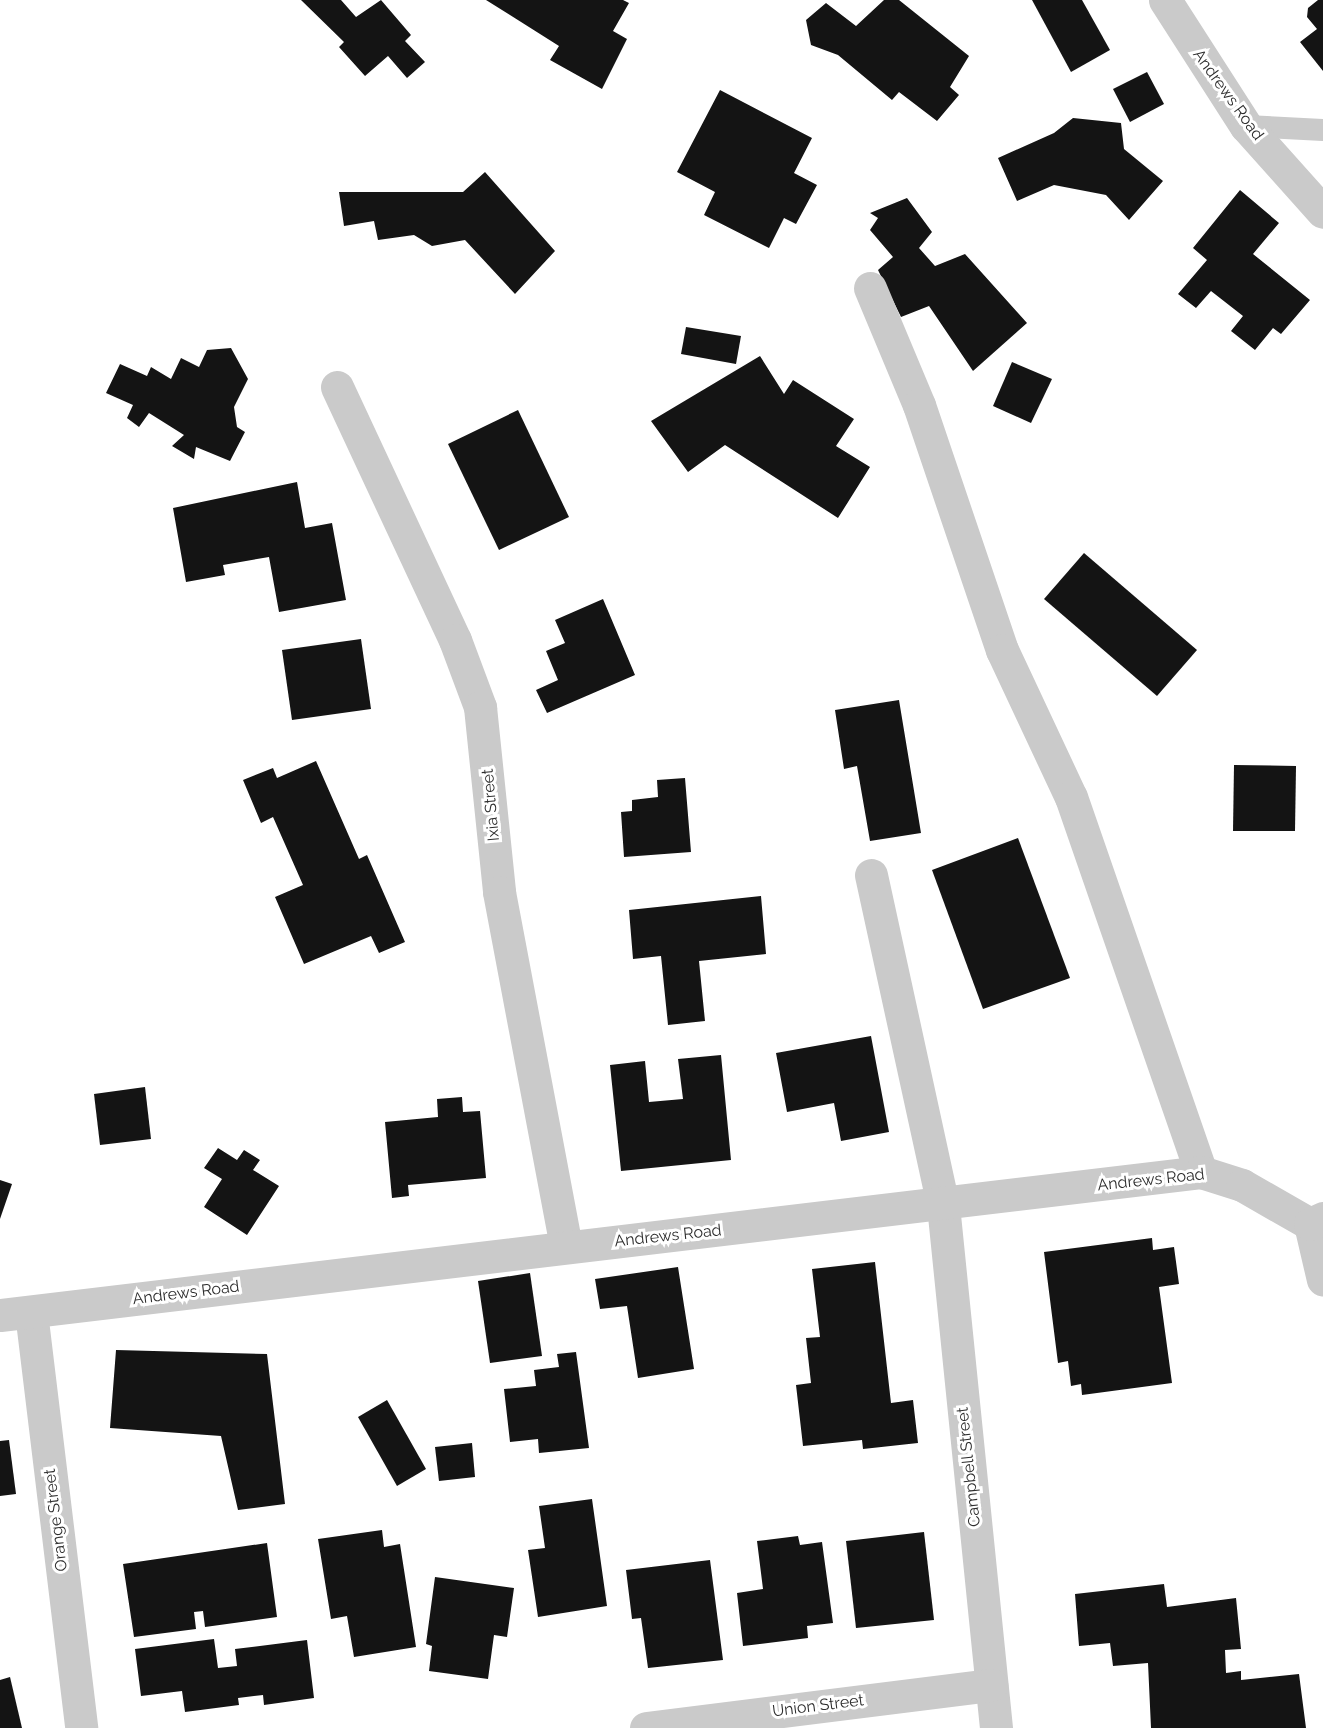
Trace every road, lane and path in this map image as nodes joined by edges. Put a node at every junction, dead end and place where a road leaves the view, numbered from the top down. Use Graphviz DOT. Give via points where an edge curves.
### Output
graph roads {
  1 [pos="1165,0"];
  2 [pos="1246,126"];
  3 [pos="1323,130"];
  4 [pos="1323,212"];
  5 [pos="870,288"];
  6 [pos="337,387"];
  7 [pos="872,875"];
  8 [pos="1201,1172"];
  9 [pos="944,1205"];
  10 [pos="1316,1221"];
  11 [pos="566,1247"];
  12 [pos="1323,1280"];
  13 [pos="16,1313"];
  14 [pos="991,1685"];
  15 [pos="81,1728"];
  16 [pos="646,1728"];
  17 [pos="996,1728"];
  1 -- 2 [label="street, Andrews Road"];
  2 -- 3 [label="lane"];
  2 -- 4 [label="street, Andrews Road"];
  5 -- 8 [label="street" via="920,405 1002,650 1075,808"];
  6 -- 11 [label="street, Ixia Street" via="455,640 480,707 499,892"];
  7 -- 9 [label="street, Campbell Street"];
  8 -- 9 [label="street, Andrews Road"];
  8 -- 10 [label="street, Andrews Road" via="1242,1185"];
  9 -- 11 [label="street, Andrews Road"];
  9 -- 14 [label="street, Campbell Street"];
  10 -- 12 [label="street"];
  11 -- 13 [label="street, Andrews Road"];
  13 -- 15 [label="street, Orange Street"];
  14 -- 16 [label="street, Union Street"];
  14 -- 17 [label="street, Campbell Street"];
}
